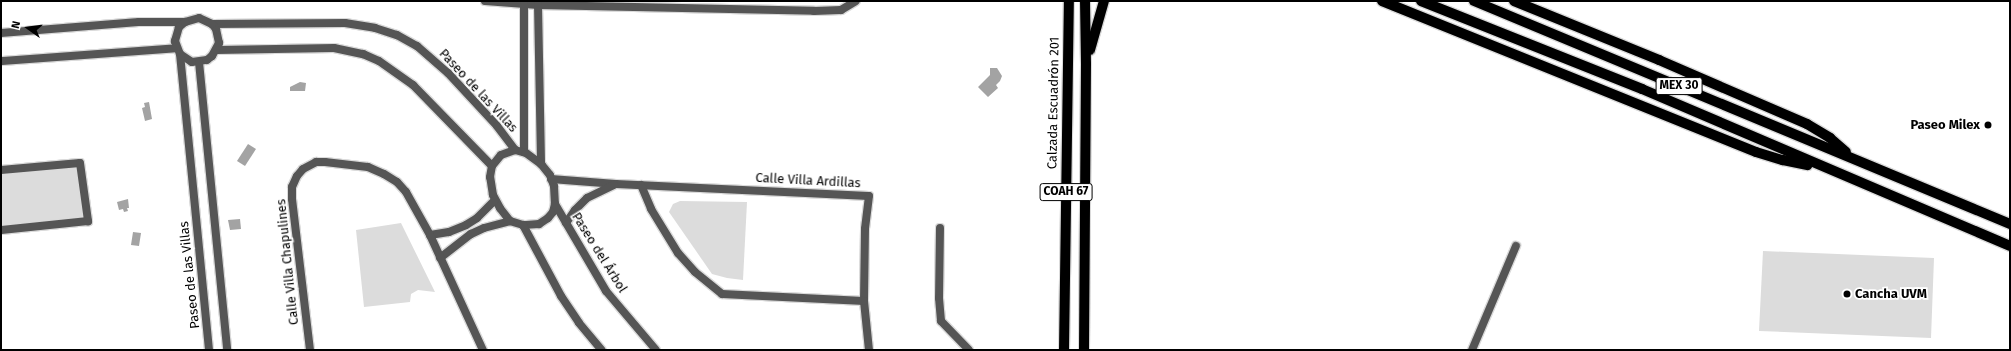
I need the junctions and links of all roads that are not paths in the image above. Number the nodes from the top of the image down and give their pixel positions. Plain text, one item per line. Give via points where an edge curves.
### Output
1 (485, 1) edge
2 (856, 1) edge
3 (1085, 1) edge
4 (1104, 1) edge
5 (1382, 1) edge
6 (1421, 1) edge
7 (1474, 1) edge
8 (1514, 1) edge
9 (1069, 2) edge
10 (649, 4) edge
11 (524, 5) junction
12 (538, 6) junction
13 (185, 22) junction
14 (212, 24) junction
15 (1, 33) edge
16 (217, 50) junction
17 (178, 51) junction
18 (1, 61) edge
19 (200, 62) junction
20 (1086, 64) junction
21 (524, 65) junction
22 (538, 65) junction
23 (515, 150) junction
24 (524, 152) junction
25 (1852, 158) junction
26 (541, 164) junction
27 (492, 166) junction
28 (1825, 168) junction
29 (1, 170) edge
30 (551, 179) junction
31 (616, 184) junction
32 (641, 185) junction
33 (495, 200) junction
34 (555, 204) junction
35 (510, 220) junction
36 (566, 223) junction
37 (466, 224) junction
38 (2010, 224) edge
39 (523, 225) junction
40 (940, 228) dead end
41 (1, 230) edge
42 (471, 234) junction
43 (430, 235) junction
44 (1516, 246) dead end
45 (2010, 246) edge
46 (440, 258) junction
47 (864, 301) junction
48 (209, 350) edge
49 (227, 350) edge
50 (310, 350) edge
51 (483, 350) edge
52 (602, 350) edge
53 (656, 350) edge
54 (869, 350) edge
55 (969, 350) edge
56 (1064, 350) edge
57 (1084, 350) edge
58 (1472, 350) edge

1 - 11 street
2 - 10 street via 848,7 833,11
3 - 20 main road, COAH 67
4 - 20 main road
5 - 28 main road via 1756,152
6 - 28 main road, MEX 30 via 1642,89
7 - 25 main road, MEX 30
8 - 25 main road via 1807,124 1830,138
9 - 56 main road, Calzada Escuadrón 201 / COAH 67
10 - 12 street
11 - 12 street
11 - 21 street
12 - 22 street
13 - 14 street via 199,18
13 - 15 street via 139,22
13 - 17 street via 176,33
14 - 16 street via 219,36
14 - 23 street, Paseo de las Villas via 345,22 397,35 417,46 448,73 497,126
16 - 19 street
16 - 27 street via 334,48 363,54 379,61 413,85
17 - 18 street
17 - 19 street via 192,62
17 - 48 street, Paseo de las Villas
19 - 49 street
20 - 57 main road, COAH 67
21 - 22 street
21 - 24 street
22 - 26 street
23 - 24 street
23 - 27 street via 501,155
24 - 26 street
25 - 38 main road, MEX 30
26 - 30 street
27 - 33 street via 491,182
28 - 45 main road, MEX 30
29 - 41 street via 80,163 88,221
30 - 31 street, Calle Villa Ardillas
30 - 34 street
31 - 32 street, Calle Villa Ardillas
31 - 36 street, Calle Villa Ardillas via 587,198
32 - 47 street via 654,215 678,253 695,272 722,294
32 - 47 street, Calle Villa Ardillas via 869,196 865,229
33 - 35 street
33 - 37 street
34 - 36 street, Paseo del Árbol
34 - 39 street via 553,212 539,224
35 - 39 street
35 - 42 street
36 - 53 street, Paseo del Árbol via 606,291
37 - 42 street
37 - 43 street via 449,232
39 - 52 street via 561,296
40 - 55 street via 941,321
42 - 46 street
43 - 46 street, Calle Villa Chapulines
43 - 50 street, Calle Villa Chapulines via 406,192 397,182 384,174 368,167 325,162 316,162 303,169 292,187 292,199
44 - 58 street
46 - 51 street, Calle Villa Chapulines
47 - 54 street, Calle Villa Ardillas

